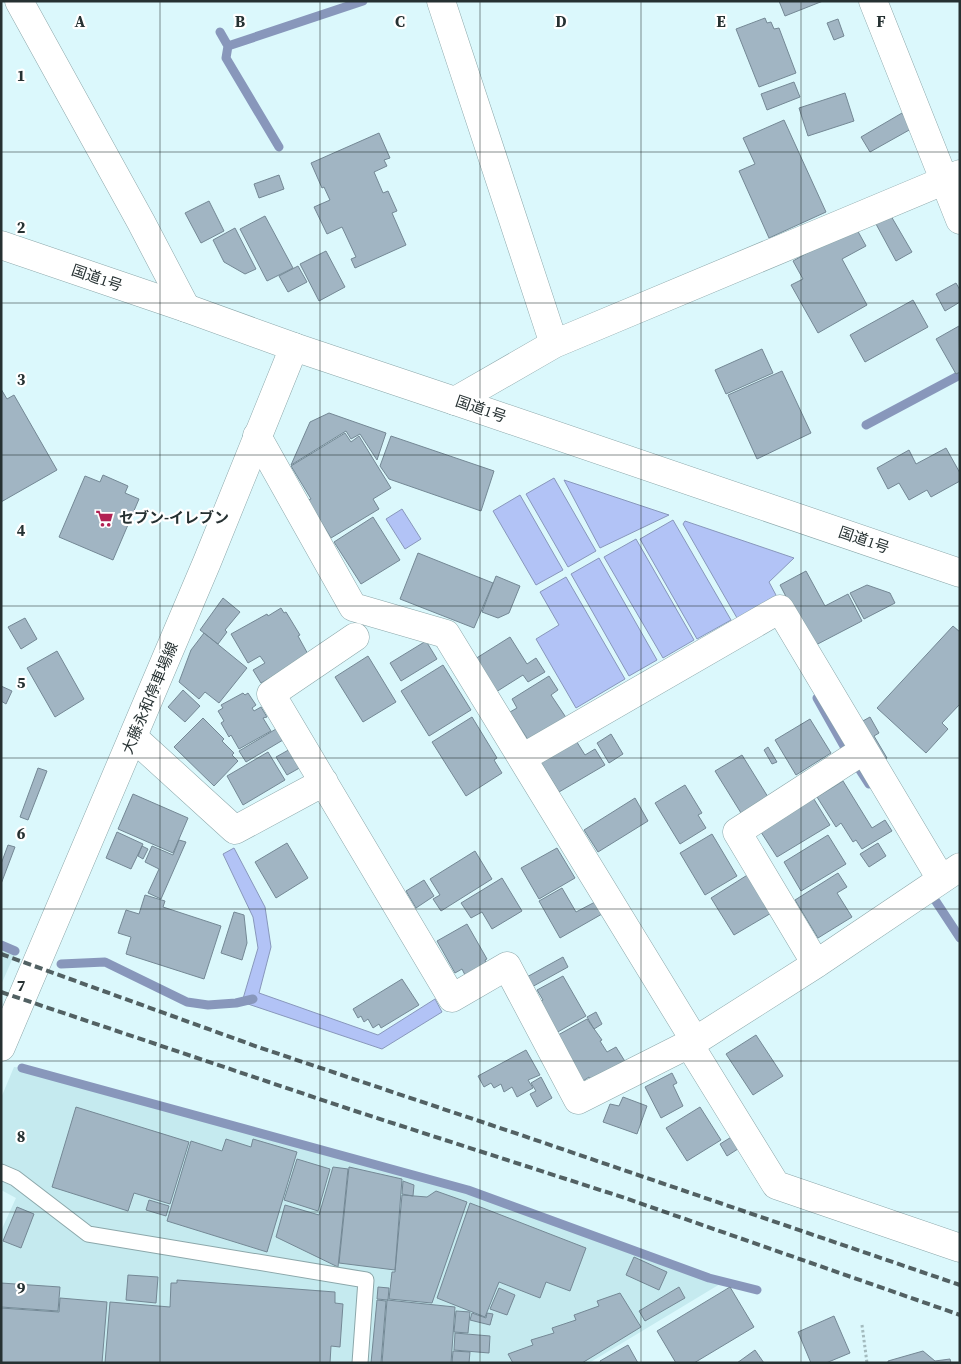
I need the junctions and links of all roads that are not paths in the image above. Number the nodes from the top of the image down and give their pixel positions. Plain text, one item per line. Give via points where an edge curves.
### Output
1 (18, 1) edge
2 (441, 1) edge
3 (873, 1) edge
4 (952, 177) edge
5 (960, 220) edge
6 (1, 245) edge
7 (186, 308) junction
8 (554, 344) junction
9 (294, 347) junction
10 (455, 400) junction
11 (257, 436) junction
12 (960, 573) edge
13 (355, 637) dead end
14 (133, 737) junction
15 (864, 750) junction
16 (522, 758) junction
17 (324, 782) junction
18 (951, 873) edge
19 (816, 964) junction
20 (692, 1042) junction
21 (1, 1048) edge
22 (1, 1172) edge
23 (960, 1248) edge
24 (360, 1363) edge

1 - 7 main road
2 - 8 main road
3 - 4 main road
4 - 5 main road
4 - 8 main road
6 - 7 main road, 国道1号
7 - 9 main road, 国道1号
8 - 10 main road
9 - 10 main road, 国道1号
9 - 11 main road, 大藤永和停車場線
10 - 12 main road, 国道1号
11 - 14 main road, 大藤永和停車場線
11 - 16 main road via 353,607 446,634
13 - 17 main road via 271,694
14 - 17 main road via 235,830
14 - 21 main road, 大藤永和停車場線
15 - 16 main road via 780,609
15 - 18 main road
15 - 19 main road via 737,832
16 - 20 main road
17 - 20 main road via 452,998 507,966 578,1100
18 - 19 main road
19 - 20 main road
20 - 23 main road via 776,1186
22 - 24 lane via 15,1178 88,1234 366,1280

